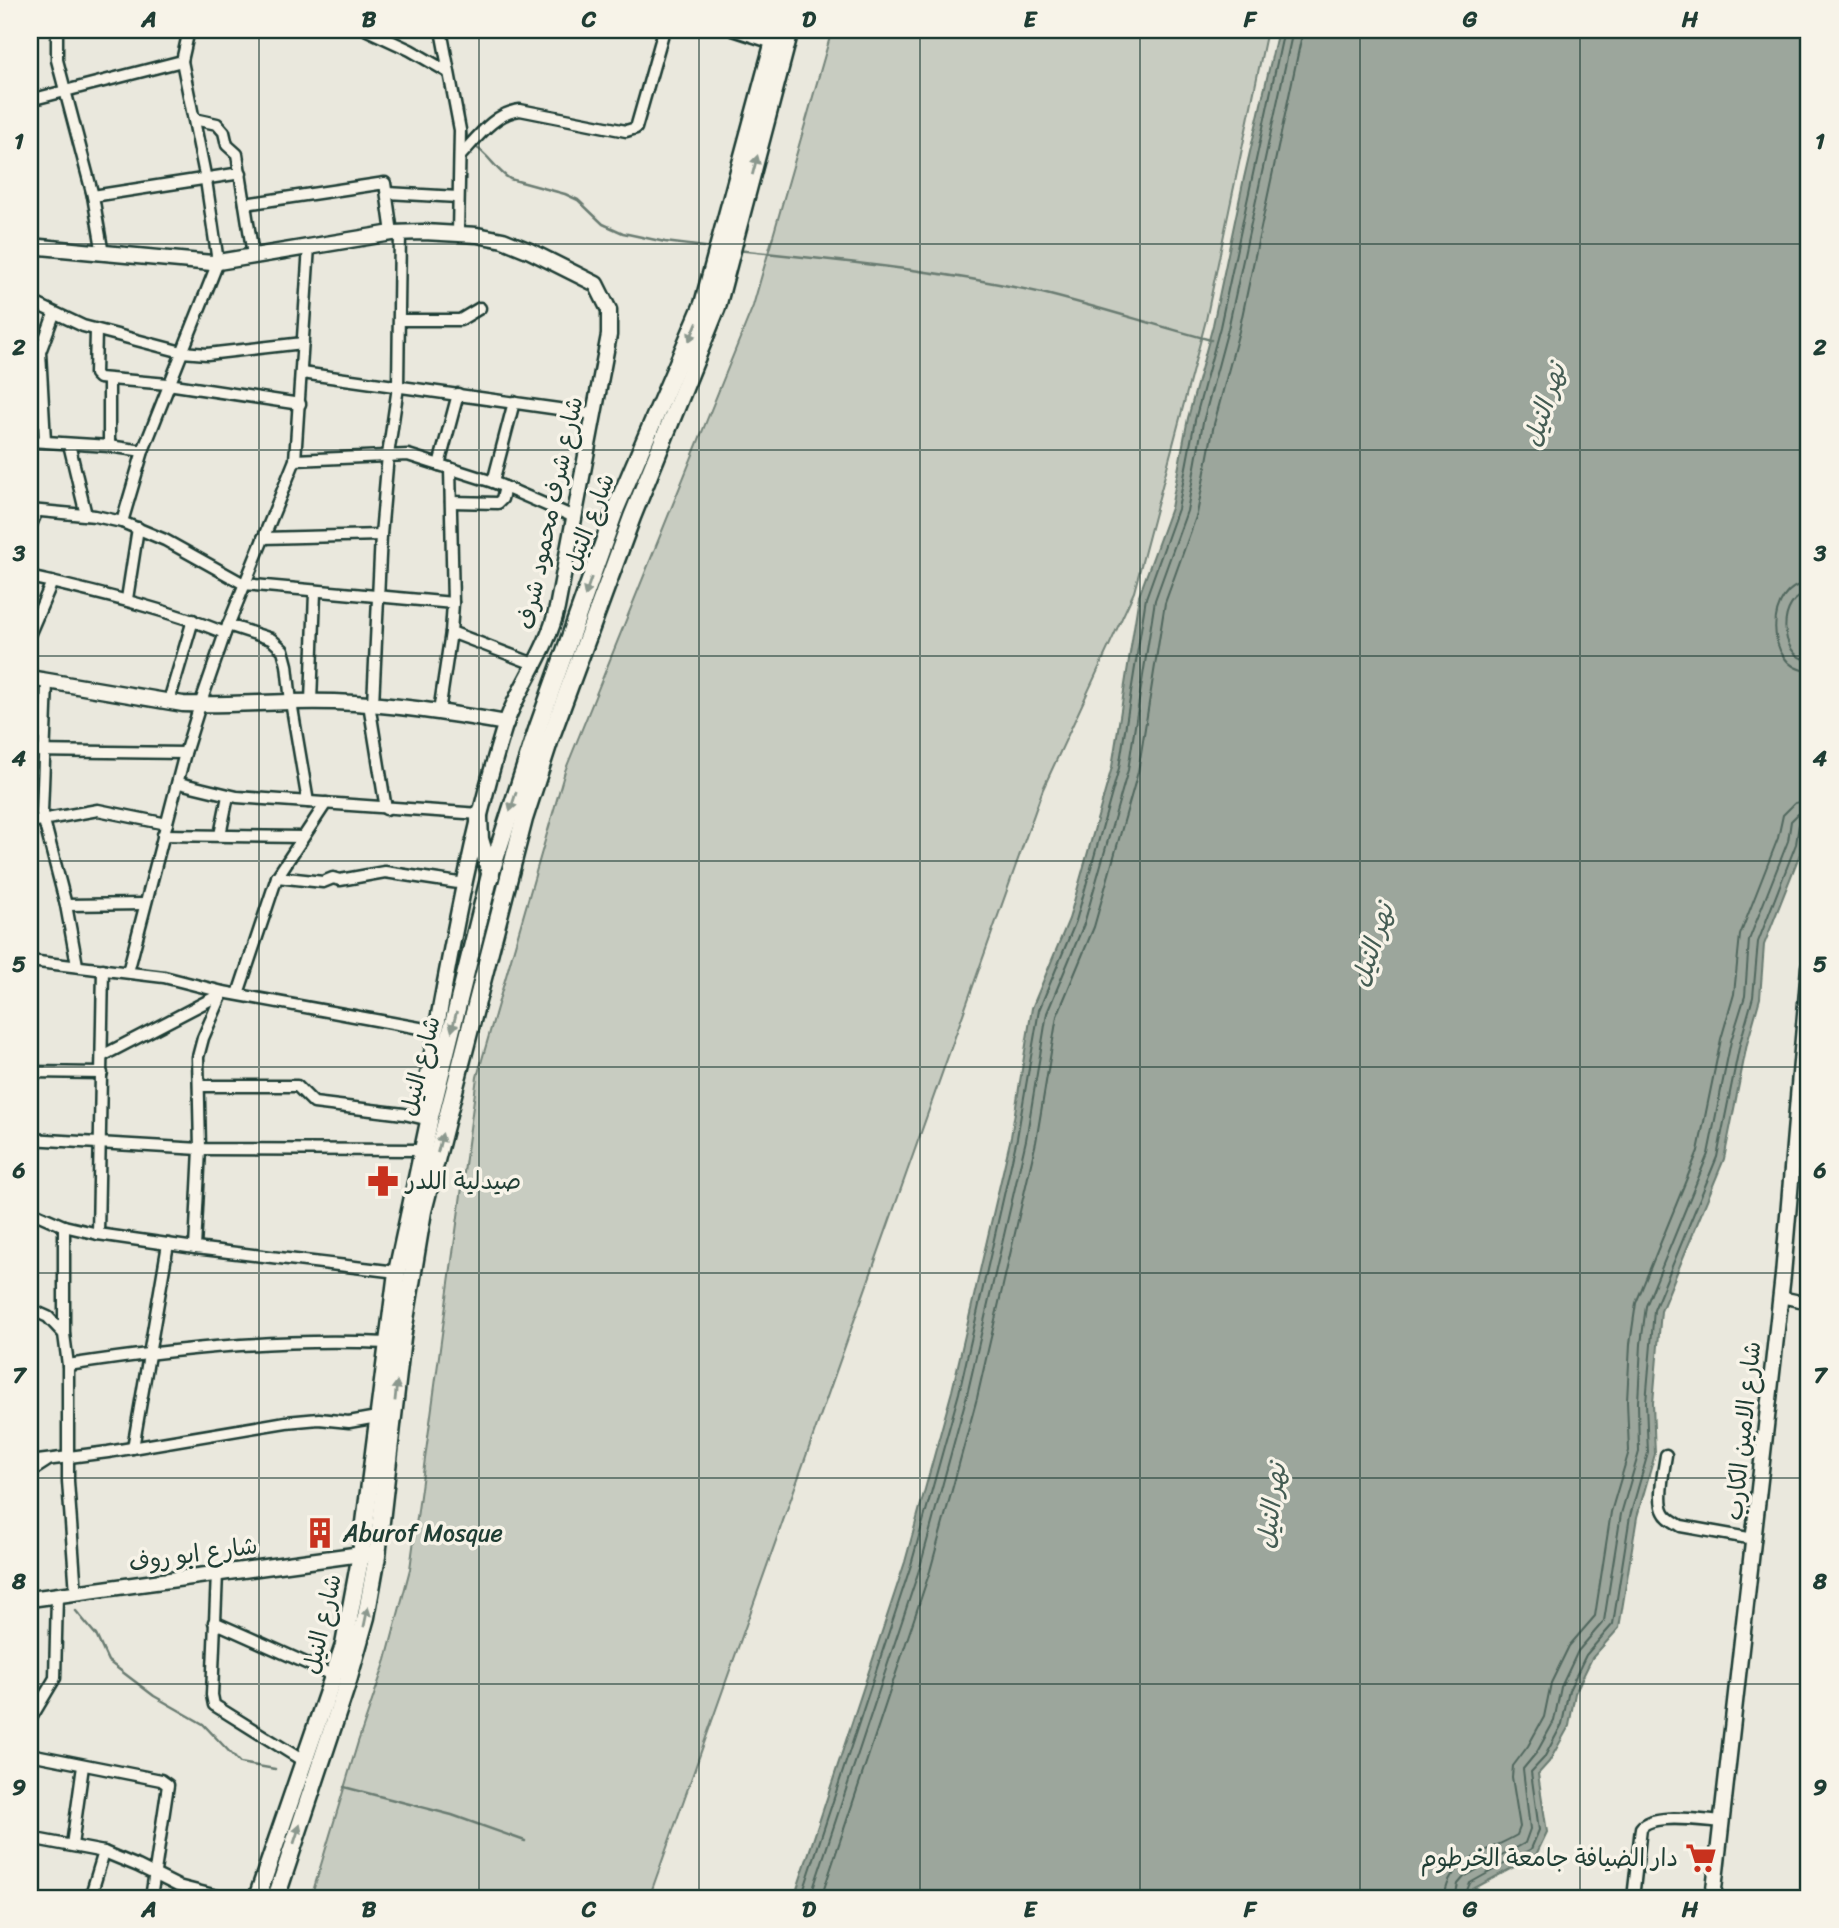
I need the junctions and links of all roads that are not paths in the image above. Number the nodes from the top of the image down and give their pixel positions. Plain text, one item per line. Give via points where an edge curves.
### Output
1 (57, 30) edge
2 (190, 30) edge
3 (367, 30) edge
4 (441, 30) edge
5 (664, 30) edge
6 (734, 30) edge
7 (790, 30) edge
8 (775, 37) edge
9 (182, 61) junction
10 (448, 72) junction
11 (66, 91) junction
12 (30, 100) edge
13 (194, 119) junction
14 (460, 156) junction
15 (241, 173) junction
16 (206, 180) junction
17 (387, 193) junction
18 (93, 196) junction
19 (458, 197) junction
20 (245, 204) junction
21 (731, 230) junction
22 (396, 233) junction
23 (458, 233) junction
24 (30, 246) edge
25 (309, 246) junction
26 (103, 254) junction
27 (253, 255) junction
28 (218, 262) junction
29 (721, 268) junction
30 (30, 301) edge
31 (480, 308) dead end
32 (54, 314) junction
33 (400, 320) junction
34 (96, 330) junction
35 (303, 344) junction
36 (182, 352) junction
37 (302, 373) junction
38 (109, 380) junction
39 (168, 384) junction
40 (398, 387) junction
41 (458, 394) junction
42 (514, 402) junction
43 (300, 404) junction
44 (594, 414) junction
45 (30, 441) edge
46 (45, 442) junction
47 (69, 444) junction
48 (109, 446) junction
49 (143, 452) junction
50 (388, 455) junction
51 (295, 460) junction
52 (445, 467) junction
53 (494, 482) junction
54 (505, 487) junction
55 (451, 502) junction
56 (33, 511) edge
57 (86, 515) junction
58 (574, 517) junction
59 (122, 522) junction
60 (30, 527) edge
61 (138, 528) junction
62 (381, 535) junction
63 (263, 538) junction
64 (30, 577) edge
65 (52, 582) junction
66 (244, 584) junction
67 (315, 592) junction
68 (377, 596) junction
69 (127, 599) junction
70 (453, 603) junction
71 (193, 620) junction
72 (227, 629) junction
73 (451, 632) junction
74 (30, 634) edge
75 (534, 664) junction
76 (30, 678) edge
77 (47, 682) junction
78 (169, 701) junction
79 (291, 702) junction
80 (311, 702) junction
81 (371, 704) junction
82 (200, 705) junction
83 (439, 712) junction
84 (506, 723) junction
85 (30, 751) edge
86 (44, 751) junction
87 (185, 753) junction
88 (178, 783) junction
89 (228, 796) junction
90 (308, 802) junction
91 (326, 803) junction
92 (386, 809) junction
93 (480, 816) junction
94 (43, 819) junction
95 (30, 822) edge
96 (167, 824) junction
97 (163, 835) junction
98 (220, 835) junction
99 (303, 837) junction
100 (490, 876) junction
101 (277, 877) junction
102 (465, 884) junction
103 (145, 904) junction
104 (66, 905) junction
105 (500, 905) junction
106 (30, 961) edge
107 (77, 965) junction
108 (1809, 967) edge
109 (103, 969) junction
110 (128, 972) junction
111 (1808, 988) edge
112 (223, 992) junction
113 (238, 994) junction
114 (436, 1031) junction
115 (102, 1056) junction
116 (30, 1072) edge
117 (102, 1073) junction
118 (199, 1086) junction
119 (430, 1119) junction
120 (30, 1139) edge
121 (100, 1143) junction
122 (200, 1149) junction
123 (424, 1150) junction
124 (30, 1210) edge
125 (64, 1226) junction
126 (98, 1234) junction
127 (168, 1244) junction
128 (195, 1248) junction
129 (397, 1272) junction
130 (1780, 1297) junction
131 (1809, 1303) edge
132 (32, 1314) edge
133 (64, 1334) junction
134 (387, 1343) junction
135 (151, 1352) junction
136 (68, 1365) junction
137 (377, 1417) junction
138 (132, 1448) junction
139 (1666, 1455) dead end
140 (68, 1458) junction
141 (49, 1460) junction
142 (30, 1462) edge
143 (30, 1472) edge
144 (1754, 1539) junction
145 (370, 1555) junction
146 (217, 1573) junction
147 (76, 1593) junction
148 (57, 1595) junction
149 (30, 1599) edge
150 (214, 1622) junction
151 (335, 1676) junction
152 (30, 1720) edge
153 (30, 1754) edge
154 (305, 1762) junction
155 (83, 1766) junction
156 (1723, 1822) junction
157 (30, 1838) edge
158 (72, 1845) junction
159 (104, 1852) junction
160 (155, 1874) junction
161 (90, 1898) edge
162 (151, 1898) edge
163 (225, 1898) edge
164 (257, 1898) edge
165 (276, 1898) edge
166 (1633, 1898) edge
167 (1713, 1898) edge

1 - 11 street via 57,60
2 - 9 street
3 - 10 street
4 - 10 street
5 - 14 street via 636,128 626,131 509,111
6 - 8 street
21 -> 7 main road
8 - 21 main road
9 - 11 street
9 - 13 street
10 - 14 street via 459,120
11 - 12 street
11 - 18 street
13 - 15 street via 218,124 227,145 237,154
13 - 16 street
14 - 19 street
15 - 16 street
15 - 20 street
16 - 18 street
16 - 28 street
17 - 19 street
17 - 20 street via 384,183
17 - 22 street
18 - 26 street
19 - 23 street
20 - 27 street
21 - 29 main road
22 - 23 street, شارع شرف محمود شرف
22 - 25 street, شارع شرف محمود شرف
22 - 33 street
23 - 44 street, شارع شرف محمود شرف via 514,244 600,287 611,320
24 - 26 street, شارع شرف محمود شرف
25 - 27 street, شارع شرف محمود شرف
25 - 35 street
26 - 28 street, شارع شرف محمود شرف
27 - 28 street, شارع شرف محمود شرف
28 - 36 street
29 -> 100 main road, شارع النيل via 617,508
29 - 105 main road, شارع النيل via 709,331 632,517 550,739
30 - 32 street
31 - 33 street via 458,320
32 - 34 street
32 - 46 street via 40,352
33 - 40 street
34 - 36 street
34 - 38 street via 96,375
35 - 36 street via 207,354
35 - 37 street
36 - 39 street
37 - 40 street
37 - 43 street
38 - 39 street
38 - 48 street
39 - 43 street
39 - 49 street
40 - 41 street
40 - 50 street
41 - 42 street
41 - 52 street
42 - 44 street
42 - 53 street
43 - 51 street
44 - 58 street, شارع شرف محمود شرف
45 - 46 street
46 - 47 street
47 - 48 street
47 - 57 street
48 - 49 street
49 - 59 street
50 - 51 street
50 - 52 street via 408,455
50 - 62 street
51 - 63 street
52 - 53 street
52 - 55 street
53 - 54 street
54 - 55 street via 498,503
54 - 58 street
55 - 70 street
56 - 57 street
56 - 60 street
57 - 59 street
58 - 75 street, شارع شرف محمود شرف via 553,627
59 - 61 street
61 - 66 street
61 - 69 street
62 - 63 street
62 - 68 street
63 - 66 street
64 - 65 street
65 - 69 street
65 - 74 street
66 - 67 street
66 - 72 street
67 - 68 street
67 - 80 street
68 - 70 street
68 - 81 street
69 - 71 street
70 - 73 street
71 - 72 street
71 - 78 street
72 - 79 street via 260,634 278,644 287,665
72 - 82 street
73 - 75 street
73 - 83 street
75 - 84 street, شارع شرف محمود شرف
76 - 77 street
77 - 78 street
77 - 86 street
78 - 82 street
79 - 80 street
79 - 82 street
79 - 90 street
80 - 81 street
81 - 83 street
81 - 92 street
82 - 87 street
83 - 84 street
84 - 93 street, شارع شرف محمود شرف
85 - 86 street
86 - 87 street
86 - 94 street
87 - 88 street
88 - 89 street
88 - 96 street
89 - 90 street
89 - 98 street
90 - 91 street
91 - 92 street
91 - 99 street
92 - 93 street
93 - 100 main road via 480,839
93 - 102 street, شارع شرف محمود شرف
94 - 95 street
94 - 96 street via 104,810
94 - 104 street
96 - 97 street
97 - 98 street
97 - 103 street
98 - 99 street
99 - 101 street
100 - 105 main road
100 -> 119 main road, شارع النيل
101 - 102 street via 323,882 385,872
101 - 113 street
102 - 114 street, شارع شرف محمود شرف
103 - 104 street
103 - 110 street
104 - 107 street
145 -> 105 main road, شارع النيل via 421,1223
106 - 107 street
107 - 109 street
108 - 111 street, شارع الامين الكارب
109 - 110 street
109 - 115 street
110 - 112 street
111 - 130 street, شارع الامين الكارب
112 - 113 street
112 - 115 street
112 - 118 street via 200,1049
113 - 114 street
114 - 119 street, شارع شرف محمود شرف via 425,1095
115 - 117 street
116 - 117 street
117 - 121 street
118 - 119 street via 297,1086 313,1103
118 - 122 street
119 - 123 main road, شارع النيل
120 - 121 street
121 - 122 street
121 - 126 street
122 - 123 street
122 - 128 street
123 - 129 main road, شارع النيل
124 - 125 street
125 - 126 street
125 - 133 street
126 - 127 street
127 - 128 street
127 - 135 street
128 - 129 street
129 - 134 main road, شارع النيل
130 - 131 street
130 - 144 street, شارع الامين الكارب
132 - 133 street via 48,1317
133 - 136 street
134 - 135 street via 243,1344
134 - 137 main road, شارع النيل
135 - 136 street
135 - 138 street
136 - 140 street
137 - 138 street via 286,1422
137 - 145 main road, شارع النيل
138 - 140 street
139 - 144 street via 1661,1502 1672,1521
140 - 141 street
140 - 147 street
141 - 142 street
141 - 143 street
144 - 156 street, شارع الامين الكارب
145 - 146 street, شارع ابو روف
145 - 151 main road, شارع النيل
165 -> 145 main road, شارع النيل via 366,1617
146 - 147 street, شارع ابو روف
146 - 150 street
147 - 148 street, شارع ابو روف
148 - 149 street, شارع ابو روف
148 - 152 street via 55,1678
150 - 151 street
150 - 154 street via 214,1705
151 - 154 main road, شارع النيل
153 - 155 street
154 - 164 main road, شارع النيل
155 - 158 street
155 - 160 street via 168,1784
156 - 166 street via 1656,1818 1644,1824
156 - 167 street, شارع الامين الكارب
157 - 158 street
158 - 159 street
159 - 160 street
159 - 161 street
160 - 162 street
160 - 163 street via 178,1886

